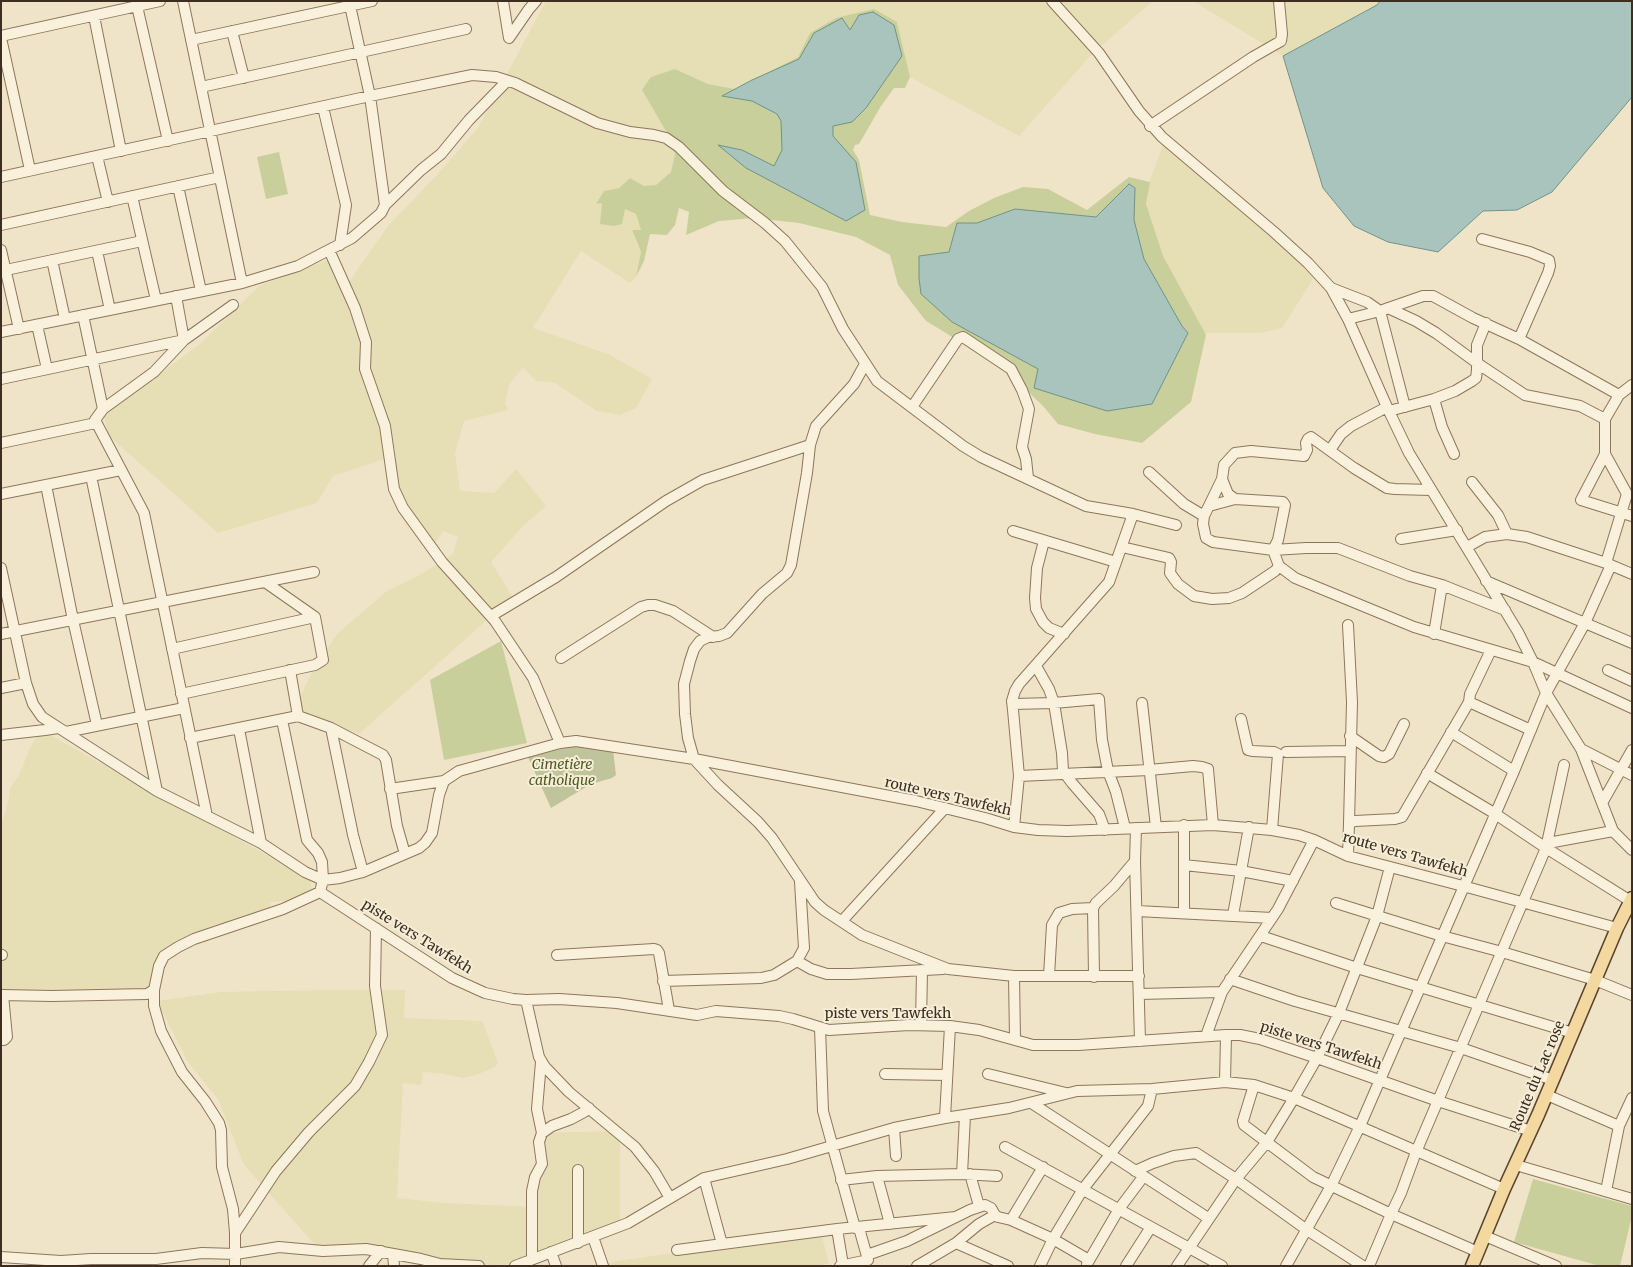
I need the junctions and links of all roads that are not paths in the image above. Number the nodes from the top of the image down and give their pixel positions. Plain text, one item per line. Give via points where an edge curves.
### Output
1 (160, 1) edge
2 (183, 1) edge
3 (372, 1) edge
4 (503, 1) edge
5 (536, 1) edge
6 (1052, 1) edge
7 (1278, 1) edge
8 (349, 4) edge
9 (138, 6) junction
10 (94, 16) junction
11 (466, 30) dead end
12 (232, 31) junction
13 (1, 37) edge
14 (191, 40) junction
15 (360, 52) junction
16 (5, 69) edge
17 (244, 78) junction
18 (507, 81) junction
19 (201, 87) junction
20 (370, 96) junction
21 (323, 107) junction
22 (1150, 126) junction
23 (210, 132) junction
24 (168, 141) junction
25 (121, 151) junction
26 (97, 156) junction
27 (30, 170) junction
28 (1, 177) edge
29 (220, 178) junction
30 (178, 186) junction
31 (132, 196) junction
32 (108, 202) junction
33 (385, 205) junction
34 (1, 225) edge
35 (1482, 239) dead end
36 (142, 241) junction
37 (340, 244) junction
38 (1, 250) edge
39 (329, 250) junction
40 (97, 251) junction
41 (52, 260) junction
42 (6, 270) junction
43 (242, 282) junction
44 (1331, 288) junction
45 (201, 291) junction
46 (176, 296) junction
47 (156, 300) junction
48 (233, 305) dead end
49 (1384, 309) junction
50 (110, 310) junction
51 (83, 315) junction
52 (65, 319) junction
53 (1348, 319) junction
54 (1486, 323) junction
55 (37, 325) junction
56 (19, 329) junction
57 (1, 332) edge
58 (1519, 339) junction
59 (184, 340) junction
60 (93, 360) junction
61 (1477, 363) junction
62 (865, 364) junction
63 (47, 369) junction
64 (1, 379) edge
65 (1632, 385) edge
66 (1619, 395) junction
67 (1434, 399) junction
68 (912, 407) junction
69 (1405, 407) junction
70 (103, 409) junction
71 (1388, 409) junction
72 (1605, 419) junction
73 (96, 423) junction
74 (1, 443) edge
75 (810, 445) junction
76 (1330, 450) junction
77 (1454, 454) dead end
78 (1605, 454) junction
79 (121, 470) junction
80 (1148, 472) dead end
81 (91, 476) junction
82 (1028, 478) junction
83 (1222, 479) junction
84 (1472, 482) dead end
85 (46, 485) junction
86 (1431, 490) junction
87 (1, 494) edge
88 (1235, 499) junction
89 (1207, 511) junction
90 (1133, 514) junction
91 (1627, 514) edge
92 (1176, 526) dead end
93 (1457, 530) junction
94 (1013, 531) dead end
95 (1506, 534) junction
96 (1402, 539) dead end
97 (1044, 541) junction
98 (1467, 546) junction
99 (1122, 547) junction
100 (1273, 550) junction
101 (1116, 562) junction
102 (1609, 564) junction
103 (1279, 566) junction
104 (1, 568) edge
105 (314, 572) dead end
106 (1632, 574) edge
107 (1486, 581) junction
108 (265, 582) junction
109 (1442, 585) junction
110 (162, 602) junction
111 (1505, 610) junction
112 (119, 611) junction
113 (491, 616) junction
114 (315, 617) junction
115 (73, 620) junction
116 (1585, 623) junction
117 (1348, 625) dead end
118 (14, 632) junction
119 (1, 634) edge
120 (1064, 634) junction
121 (1434, 634) junction
122 (713, 637) junction
123 (1632, 644) edge
124 (172, 648) junction
125 (1491, 650) junction
126 (562, 658) dead end
127 (1533, 662) junction
128 (1036, 666) junction
129 (290, 670) junction
130 (1608, 670) dead end
131 (1558, 672) junction
132 (1632, 681) edge
133 (26, 683) junction
134 (1, 688) edge
135 (1546, 693) junction
136 (181, 694) junction
137 (1469, 702) junction
138 (1054, 703) junction
139 (1142, 703) dead end
140 (1012, 704) junction
141 (184, 708) junction
142 (1632, 708) edge
143 (141, 716) junction
144 (298, 716) junction
145 (282, 720) junction
146 (1241, 720) dead end
147 (1404, 724) dead end
148 (97, 726) junction
149 (331, 728) junction
150 (239, 729) junction
151 (62, 730) junction
152 (1531, 730) junction
153 (1451, 732) junction
154 (1, 735) edge
155 (1350, 736) junction
156 (190, 738) junction
157 (560, 743) junction
158 (1581, 749) junction
159 (1632, 750) edge
160 (1286, 752) dead end
161 (1350, 752) junction
162 (694, 758) junction
163 (1564, 765) dead end
164 (1149, 770) junction
165 (1621, 770) junction
166 (1108, 771) junction
167 (1514, 771) junction
168 (1427, 773) junction
169 (1065, 774) junction
170 (1632, 775) edge
171 (1019, 776) junction
172 (444, 781) junction
173 (390, 789) junction
174 (157, 791) junction
175 (1602, 804) junction
176 (945, 808) junction
177 (1494, 813) junction
178 (207, 816) junction
179 (1349, 822) junction
180 (1184, 825) junction
181 (1213, 825) junction
182 (1156, 826) junction
183 (1014, 827) junction
184 (1249, 827) junction
185 (1131, 828) junction
186 (1106, 830) junction
187 (1272, 830) junction
188 (1614, 831) junction
189 (1314, 840) junction
190 (261, 843) junction
191 (1547, 846) junction
192 (1632, 850) edge
193 (405, 854) junction
194 (1348, 856) junction
195 (1135, 861) junction
196 (1184, 866) junction
197 (1390, 867) junction
198 (1241, 871) junction
199 (363, 872) junction
200 (323, 880) junction
201 (800, 881) junction
202 (1293, 881) junction
203 (1463, 886) junction
204 (320, 892) junction
205 (1631, 900) edge
206 (1523, 902) junction
207 (1336, 903) dead end
208 (1093, 908) junction
209 (1137, 911) junction
210 (1184, 913) junction
211 (1233, 915) junction
212 (1378, 916) junction
213 (1272, 918) junction
214 (842, 921) junction
215 (376, 928) junction
216 (1617, 928) junction
217 (1261, 936) junction
218 (1442, 936) junction
219 (1502, 952) junction
220 (557, 954) dead end
221 (797, 961) junction
222 (1357, 968) junction
223 (948, 969) junction
224 (922, 970) junction
225 (1014, 976) junction
226 (1048, 976) junction
227 (1094, 976) junction
228 (1139, 976) junction
229 (1230, 980) junction
230 (1595, 980) junction
231 (663, 981) junction
232 (1420, 987) junction
233 (154, 990) junction
234 (1222, 992) junction
235 (1139, 994) junction
236 (2, 995) edge
237 (1632, 995) edge
238 (526, 1000) junction
239 (1480, 1004) junction
240 (669, 1010) junction
241 (1339, 1012) junction
242 (921, 1025) junction
243 (950, 1026) junction
244 (820, 1028) junction
245 (1401, 1030) junction
246 (1572, 1033) junction
247 (1226, 1035) junction
248 (1206, 1036) junction
249 (1015, 1039) junction
250 (1, 1040) edge
251 (1140, 1041) junction
252 (1461, 1048) junction
253 (1317, 1058) junction
254 (541, 1062) junction
255 (885, 1074) dead end
256 (988, 1074) dead end
257 (946, 1075) junction
258 (1380, 1080) junction
259 (1553, 1080) junction
260 (1225, 1082) junction
261 (1254, 1085) junction
262 (1152, 1089) junction
263 (1067, 1093) junction
264 (1547, 1095) junction
265 (1294, 1098) junction
266 (1632, 1098) edge
267 (1438, 1101) junction
268 (1033, 1104) junction
269 (589, 1108) junction
270 (965, 1116) junction
271 (945, 1118) junction
272 (1360, 1126) junction
273 (1619, 1126) junction
274 (894, 1128) junction
275 (1531, 1131) junction
276 (542, 1133) junction
277 (1267, 1142) junction
278 (832, 1146) junction
279 (1005, 1147) dead end
280 (1416, 1152) junction
281 (1110, 1155) junction
282 (896, 1156) dead end
283 (1516, 1165) junction
284 (1043, 1167) junction
285 (578, 1170) dead end
286 (966, 1174) junction
287 (1139, 1174) junction
288 (878, 1176) junction
289 (997, 1176) dead end
290 (704, 1178) junction
291 (1236, 1179) junction
292 (841, 1180) junction
293 (1331, 1186) junction
294 (1083, 1189) junction
295 (1504, 1189) junction
296 (1606, 1192) junction
297 (670, 1198) junction
298 (1632, 1199) edge
299 (979, 1206) junction
300 (1119, 1209) junction
301 (1391, 1214) junction
302 (995, 1215) junction
303 (956, 1216) junction
304 (1208, 1218) junction
305 (1011, 1220) junction
306 (890, 1224) junction
307 (1151, 1227) junction
308 (857, 1228) junction
309 (837, 1229) junction
310 (1307, 1230) junction
311 (235, 1233) junction
312 (1485, 1236) junction
313 (593, 1238) junction
314 (1053, 1238) junction
315 (578, 1242) junction
316 (956, 1243) junction
317 (722, 1244) junction
318 (1190, 1248) junction
319 (677, 1250) dead end
320 (380, 1251) junction
321 (551, 1252) junction
322 (1478, 1252) junction
323 (236, 1254) junction
324 (393, 1254) junction
325 (867, 1255) junction
326 (1, 1257) edge
327 (532, 1259) junction
328 (415, 1261) edge
329 (1088, 1263) edge
330 (437, 1265) edge
331 (465, 1265) edge
332 (235, 1266) edge
333 (369, 1266) edge
334 (394, 1266) edge
335 (479, 1266) edge
336 (514, 1266) edge
337 (556, 1266) edge
338 (603, 1266) edge
339 (841, 1266) edge
340 (917, 1266) edge
341 (1008, 1266) edge
342 (1040, 1266) edge
343 (1126, 1266) edge
344 (1177, 1266) edge
345 (1222, 1266) edge
346 (1286, 1266) edge
347 (1363, 1266) edge
348 (1369, 1266) edge
349 (1472, 1266) edge
350 (1556, 1266) edge

1 - 9 street
2 - 14 street
3 - 8 street
4 - 5 street via 509,38
6 - 22 street via 1099,53
7 - 22 street via 1281,41
8 - 12 street
8 - 15 street
9 - 10 street
9 - 24 street
10 - 13 street
10 - 25 street
11 - 15 street
12 - 14 street
12 - 17 street
13 - 16 street
14 - 19 street
15 - 17 street
15 - 20 street
16 - 27 street
17 - 19 street
18 - 20 street via 472,75
18 - 33 street via 441,154
18 - 62 street via 597,123 666,138 679,148 723,191 785,241 822,287
19 - 23 street
20 - 21 street
20 - 33 street
21 - 23 street
21 - 37 street via 346,205
22 - 44 street via 1298,253
23 - 24 street
23 - 29 street
24 - 25 street
25 - 26 street
26 - 27 street
26 - 32 street
27 - 28 street
29 - 30 street
29 - 43 street
30 - 31 street
30 - 45 street
31 - 32 street
31 - 36 street
32 - 34 street
33 - 37 street via 381,213
35 - 58 street via 1549,260 1548,273
36 - 40 street
36 - 47 street
37 - 39 street
38 - 42 street
39 - 43 street via 298,266
39 - 113 street via 366,342 365,370 385,426 394,489 403,508 442,562
40 - 41 street
40 - 50 street
41 - 42 street
41 - 52 street
42 - 56 street
43 - 45 street
44 - 49 street
44 - 53 street
45 - 46 street
46 - 47 street
46 - 59 street
47 - 50 street
48 - 59 street
49 - 53 street
49 - 54 street via 1428,295
49 - 61 street via 1416,321
49 - 69 street
50 - 51 street
51 - 52 street
51 - 60 street
52 - 55 street
53 - 71 street
54 - 58 street
54 - 61 street via 1477,345
55 - 56 street
55 - 63 street
56 - 57 street
58 - 66 street
59 - 60 street
59 - 70 street via 154,372
60 - 63 street
60 - 70 street
61 - 67 street via 1476,378
61 - 72 street via 1525,395 1580,406
62 - 68 street via 877,382
62 - 75 street via 854,384 816,426
63 - 64 street
65 - 66 street
66 - 72 street
67 - 69 street
67 - 77 street
68 - 82 street via 963,446
68 - 82 street via 958,339 963,337 1011,369 1022,390 1029,410 1022,447
69 - 71 street
70 - 73 street
71 - 76 street via 1350,426
71 - 86 street
72 - 78 street
73 - 74 street
73 - 79 street
75 - 113 street via 703,480
75 - 122 street via 791,565 727,633
76 - 83 street via 1311,437 1306,442 1304,456 1252,451 1235,453 1224,465
76 - 86 street via 1387,488
78 - 91 street via 1627,494
78 - 91 street via 1581,500
79 - 81 street
79 - 110 street via 144,514
80 - 89 street via 1184,504
81 - 85 street
81 - 112 street
82 - 90 street via 1086,506
83 - 88 street via 1228,494
83 - 89 street
84 - 95 street via 1498,515
85 - 87 street
85 - 115 street
86 - 93 street
88 - 89 street
88 - 100 street via 1283,502 1278,540
89 - 100 street via 1204,524 1206,538 1213,542
90 - 92 street
90 - 99 street
91 - 102 street
93 - 96 street
93 - 98 street
94 - 97 street
95 - 98 street via 1485,537
95 - 102 street via 1526,537
97 - 101 street
97 - 120 street via 1037,568 1036,609 1049,628
98 - 107 street
99 - 101 street
99 - 103 street via 1169,558 1170,573 1178,584 1194,596 1212,599 1242,593
100 - 103 street
100 - 109 street via 1338,548
101 - 120 street via 1109,582
102 - 106 street
102 - 116 street
103 - 121 street via 1295,578
104 - 118 street
105 - 108 street
107 - 111 street
107 - 116 street
108 - 110 street
108 - 114 street
109 - 111 street
109 - 121 street
110 - 112 street
110 - 124 street
111 - 127 street
112 - 115 street
112 - 143 street
113 - 157 street via 533,678
114 - 124 street
114 - 129 street via 323,660
115 - 118 street
115 - 148 street
116 - 123 street
116 - 131 street
117 - 155 street via 1352,702
118 - 119 street
118 - 133 street
120 - 128 street
121 - 125 street
122 - 126 street via 673,611 648,605
122 - 162 street via 700,641 694,649 684,684 688,738
124 - 136 street
125 - 127 street
125 - 137 street
127 - 131 street
127 - 135 street
128 - 138 street
128 - 140 street via 1015,690
129 - 136 street
129 - 144 street
130 - 132 street
131 - 135 street
131 - 142 street
133 - 134 street
133 - 151 street via 33,704 42,717
135 - 152 street
135 - 158 street
136 - 141 street
137 - 152 street
137 - 153 street
138 - 140 street
138 - 166 street via 1099,699
138 - 169 street
139 - 164 street
140 - 171 street
141 - 143 street
141 - 156 street
143 - 148 street
143 - 174 street
144 - 145 street
144 - 149 street
145 - 150 street
145 - 200 street via 307,840 320,857
146 - 187 street via 1248,750 1278,754
147 - 155 street via 1389,754 1384,757
148 - 151 street
149 - 173 street via 383,755
149 - 199 street
150 - 156 street
150 - 190 street
151 - 154 street
151 - 174 street
152 - 167 street
153 - 167 street
153 - 168 street
155 - 161 street
156 - 178 street
157 - 162 street, route vers Tawfekh via 592,742
157 - 172 street, route vers Tawfekh via 459,771
158 - 165 street
158 - 175 street
159 - 165 street
160 - 161 street
161 - 179 street
162 - 176 street, route vers Tawfekh
162 - 201 street via 772,838
163 - 191 street
164 - 166 street
164 - 181 street via 1193,766 1208,770
164 - 182 street
165 - 170 street
165 - 175 street
166 - 169 street
166 - 185 street
167 - 177 street
168 - 177 street
168 - 179 street via 1402,817
169 - 171 street
169 - 186 street via 1099,814
171 - 183 street
172 - 173 street
172 - 193 street via 432,833 425,843
173 - 193 street
174 - 178 street
175 - 188 street
176 - 183 street, route vers Tawfekh
176 - 214 street
177 - 191 street
177 - 203 street
178 - 190 street
179 - 194 street
180 - 181 street, route vers Tawfekh
180 - 182 street, route vers Tawfekh
180 - 196 street
181 - 184 street, route vers Tawfekh
182 - 185 street, route vers Tawfekh
183 - 186 street, route vers Tawfekh
184 - 187 street, route vers Tawfekh
184 - 198 street
185 - 186 street, route vers Tawfekh
185 - 195 street
187 - 189 street, route vers Tawfekh
188 - 191 street
188 - 192 street
189 - 194 street, route vers Tawfekh
189 - 202 street
190 - 200 street
191 - 205 street
191 - 206 street
193 - 199 street
194 - 197 street, route vers Tawfekh
195 - 208 street
195 - 209 street
196 - 198 street
196 - 210 street
197 - 203 street, route vers Tawfekh
197 - 212 street
198 - 202 street
198 - 211 street
199 - 200 street
200 - 204 street
201 - 214 street via 814,902
201 - 221 street via 804,948
202 - 213 street
203 - 206 street, route vers Tawfekh
203 - 218 street
204 - 215 street, piste vers Tawfekh
204 - 233 street via 178,947 162,961
205 - 216 main road, Route du Lac rose
206 - 216 street, route vers Tawfekh
206 - 219 street
207 - 212 street
208 - 226 street via 1059,913 1052,925
208 - 227 street
209 - 210 street
209 - 228 street
210 - 211 street
211 - 213 street
212 - 218 street
212 - 222 street
213 - 217 street
214 - 223 street via 862,935
215 - 238 street, piste vers Tawfekh via 452,978 485,993
215 - 311 street via 375,986 382,1035 355,1086 276,1171
216 - 230 main road, Route du Lac rose
217 - 222 street
217 - 229 street
218 - 219 street
218 - 232 street
219 - 230 street
219 - 239 street
220 - 231 street via 654,949 659,953
221 - 224 street via 826,974
221 - 231 street via 774,975 761,978
222 - 232 street
222 - 241 street
223 - 224 street
223 - 225 street
224 - 242 street
225 - 226 street
225 - 249 street
226 - 227 street
227 - 228 street
228 - 235 street
229 - 234 street
229 - 241 street
230 - 237 street
230 - 246 main road, Route du Lac rose
231 - 240 street
232 - 239 street
232 - 245 street
233 - 236 street via 143,996
233 - 311 street via 154,1006 162,1031 182,1072 205,1101 221,1130 222,1167 233,1209
234 - 235 street
234 - 248 street
235 - 251 street
236 - 250 street via 7,1037
238 - 240 street, piste vers Tawfekh via 617,1002
238 - 254 street
239 - 246 street
239 - 252 street
240 - 244 street, piste vers Tawfekh via 697,1015 716,1012 779,1016
241 - 245 street
241 - 253 street
242 - 243 street, piste vers Tawfekh
242 - 244 street, piste vers Tawfekh via 837,1030
243 - 249 street, piste vers Tawfekh
243 - 257 street
244 - 278 street via 821,1097
245 - 252 street
245 - 258 street
246 - 259 main road, Route du Lac rose
247 - 248 street, piste vers Tawfekh
247 - 253 street, piste vers Tawfekh via 1260,1039
247 - 260 street
248 - 251 street, piste vers Tawfekh
249 - 251 street, piste vers Tawfekh via 1033,1045
252 - 259 street
252 - 267 street
253 - 258 street, piste vers Tawfekh
253 - 265 street
254 - 269 street via 568,1092
254 - 276 street via 537,1109
255 - 257 street
256 - 263 street
257 - 271 street
258 - 267 street, piste vers Tawfekh
258 - 272 street
259 - 264 main road, Route du Lac rose
260 - 261 street
260 - 262 street
261 - 265 street
261 - 277 street via 1242,1122
262 - 263 street
262 - 281 street via 1148,1106
263 - 268 street
264 - 273 street
264 - 275 main road, Route du Lac rose
265 - 272 street
265 - 277 street
266 - 273 street
267 - 275 street, piste vers Tawfekh
267 - 280 street
268 - 270 street
268 - 281 street
269 - 276 street
269 - 297 street via 635,1147
270 - 271 street
270 - 286 street
271 - 274 street
272 - 280 street
272 - 293 street
273 - 296 street
274 - 278 street
274 - 282 street
275 - 283 main road, Route du Lac rose
276 - 327 street via 539,1142 542,1164 532,1191
277 - 291 street
277 - 293 street via 1313,1177
278 - 290 street
278 - 292 street
279 - 284 street
280 - 295 street
280 - 301 street
281 - 287 street
281 - 294 street
283 - 295 main road, Route du Lac rose
283 - 296 street
284 - 294 street
284 - 305 street
285 - 315 street
286 - 288 street
286 - 289 street
286 - 299 street
287 - 291 street via 1153,1163 1196,1153
287 - 300 street
287 - 304 street
288 - 292 street
288 - 306 street
290 - 297 street
290 - 317 street
291 - 304 street
291 - 310 street
292 - 308 street
293 - 301 street
293 - 310 street
294 - 300 street
294 - 314 street
295 - 312 main road, Route du Lac rose
296 - 298 street
297 - 313 street via 628,1223
299 - 302 street via 989,1207
299 - 303 street
300 - 307 street
300 - 329 street
301 - 322 street
301 - 348 street
302 - 305 street
302 - 316 street
303 - 306 street
303 - 325 street
304 - 318 street
305 - 314 street
306 - 308 street
307 - 318 street
307 - 343 street
308 - 309 street
308 - 325 street
309 - 317 street
309 - 339 street
310 - 346 street
310 - 347 street
311 - 323 street
312 - 322 main road, Route du Lac rose
312 - 350 street
313 - 315 street
313 - 338 street
314 - 329 street
314 - 342 street
315 - 321 street
316 - 340 street
316 - 341 street
317 - 319 street
318 - 344 street
318 - 345 street
320 - 323 street via 279,1247
320 - 324 street
320 - 333 street
321 - 327 street
321 - 337 street
322 - 349 main road, Route du Lac rose
323 - 326 street via 61,1261
323 - 332 street
324 - 328 street
324 - 334 street
325 - 339 street via 868,1260
327 - 336 street
328 - 330 street
330 - 331 street
331 - 335 street

